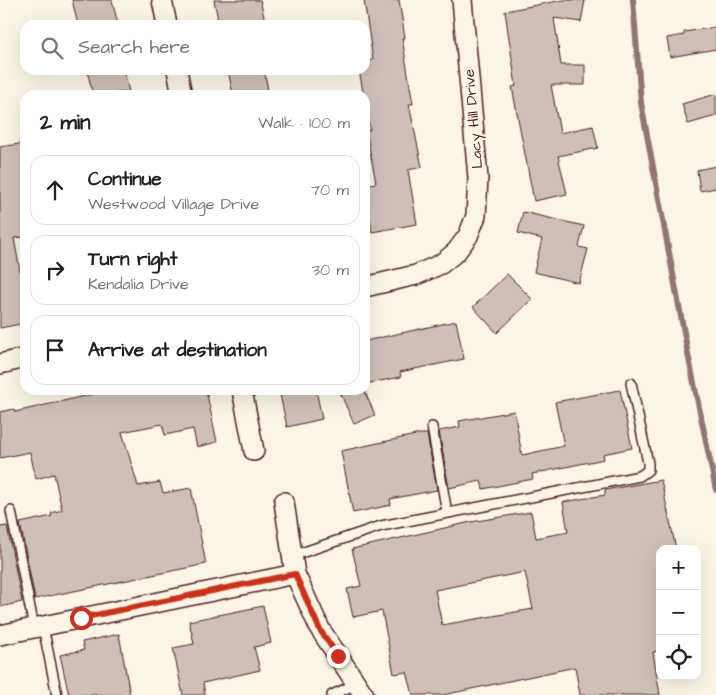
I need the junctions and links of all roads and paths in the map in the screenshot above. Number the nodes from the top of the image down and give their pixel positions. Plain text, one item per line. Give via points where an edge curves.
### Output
1 (162, 0) edge
2 (462, 0) edge
3 (166, 20) edge
4 (177, 75) edge
5 (181, 90) edge
6 (370, 286) edge
7 (20, 359) edge
8 (0, 364) edge
9 (631, 382) dead end
10 (243, 395) edge
11 (432, 428) dead end
12 (254, 451) dead end
13 (284, 502) dead end
14 (10, 511) dead end
15 (447, 513) junction
16 (293, 565) junction
17 (38, 628) junction
18 (0, 635) edge
19 (360, 689) edge
20 (57, 695) edge
21 (332, 695) edge

1 - 3 street
2 - 6 street, Lacy Hill Drive via 478,178 476,216 468,236 456,252 440,264 416,275
4 - 5 street
7 - 8 street
9 - 15 lane via 648,470 640,476
10 - 12 street
11 - 15 lane
13 - 16 street
14 - 17 lane
15 - 16 lane via 381,526
16 - 17 street
16 - 19 street via 320,630
17 - 18 street
17 - 20 lane
19 - 21 lane

